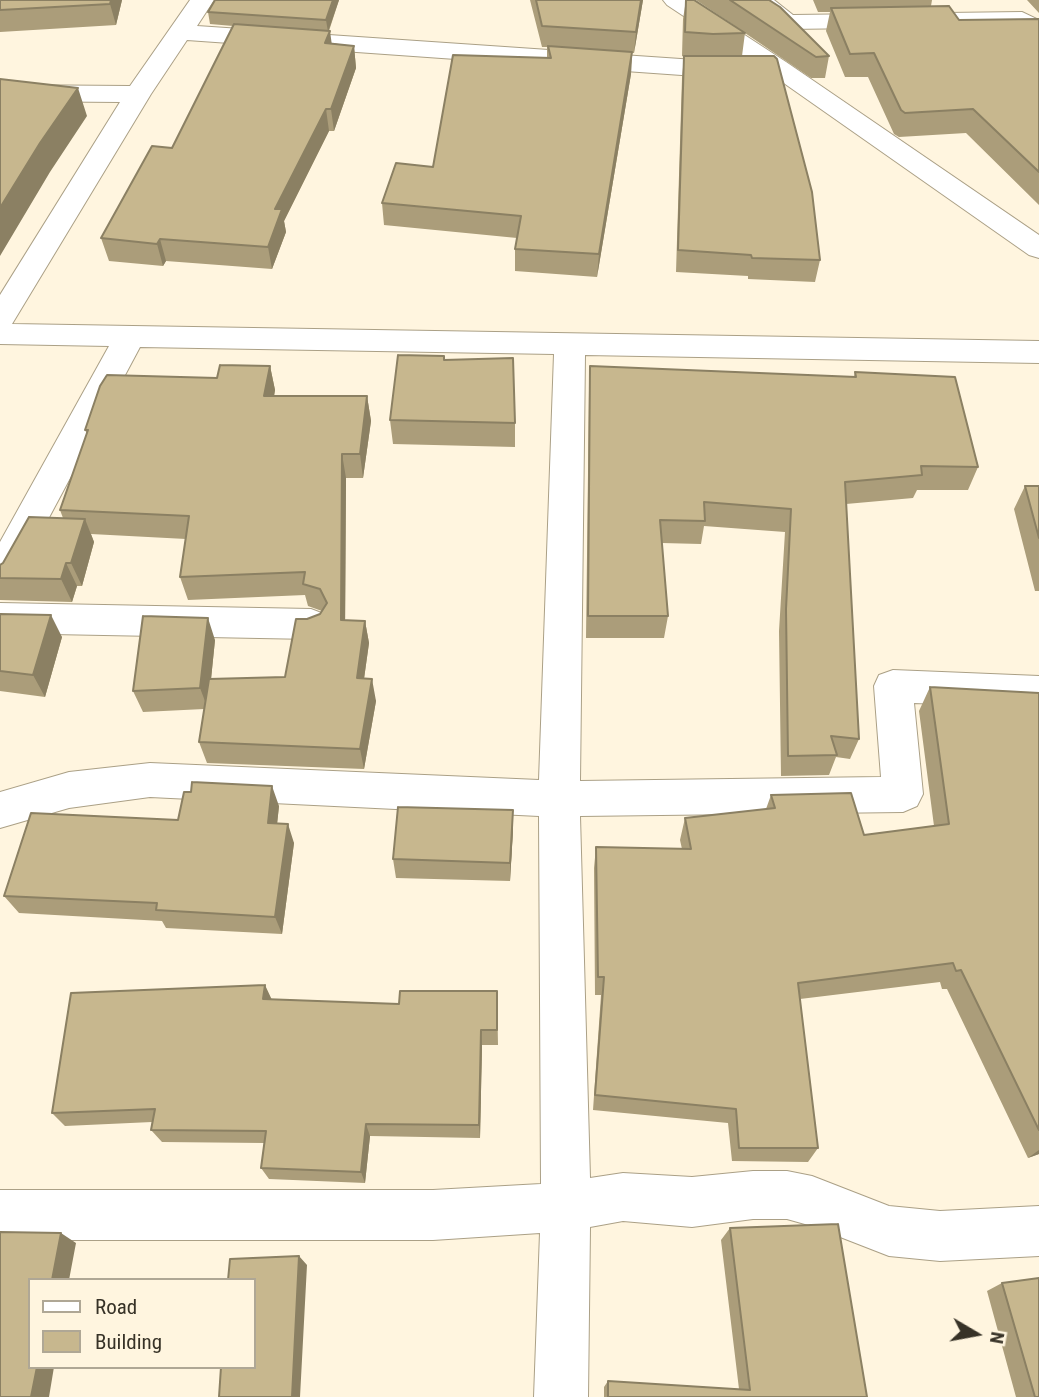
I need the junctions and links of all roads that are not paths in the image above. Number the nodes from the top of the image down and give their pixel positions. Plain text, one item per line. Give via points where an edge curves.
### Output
1 (202, 0) edge
2 (675, 0) edge
3 (762, 0) edge
4 (1027, 17) edge
5 (181, 32) junction
6 (777, 67) junction
7 (0, 93) edge
8 (138, 94) junction
9 (1039, 249) edge
10 (0, 319) edge
11 (0, 334) edge
12 (130, 336) junction
13 (570, 344) junction
14 (1039, 352) edge
15 (0, 575) edge
16 (0, 618) edge
17 (312, 624) edge
18 (1039, 692) edge
19 (559, 799) junction
20 (0, 810) edge
21 (566, 1207) junction
22 (0, 1215) edge
23 (1039, 1231) edge
24 (561, 1397) edge

1 - 5 street
2 - 6 street
3 - 4 street via 789,22
5 - 6 street via 710,69
5 - 8 street
6 - 9 street
7 - 8 street
8 - 10 street
11 - 12 street
12 - 13 street
12 - 15 street
13 - 14 street
13 - 19 street
16 - 17 street
18 - 19 street via 893,686 903,794
19 - 20 street via 150,780 69,790
19 - 21 street
21 - 22 street via 433,1215
21 - 23 street via 623,1197 717,1202 787,1195 889,1231 940,1236
21 - 24 street

